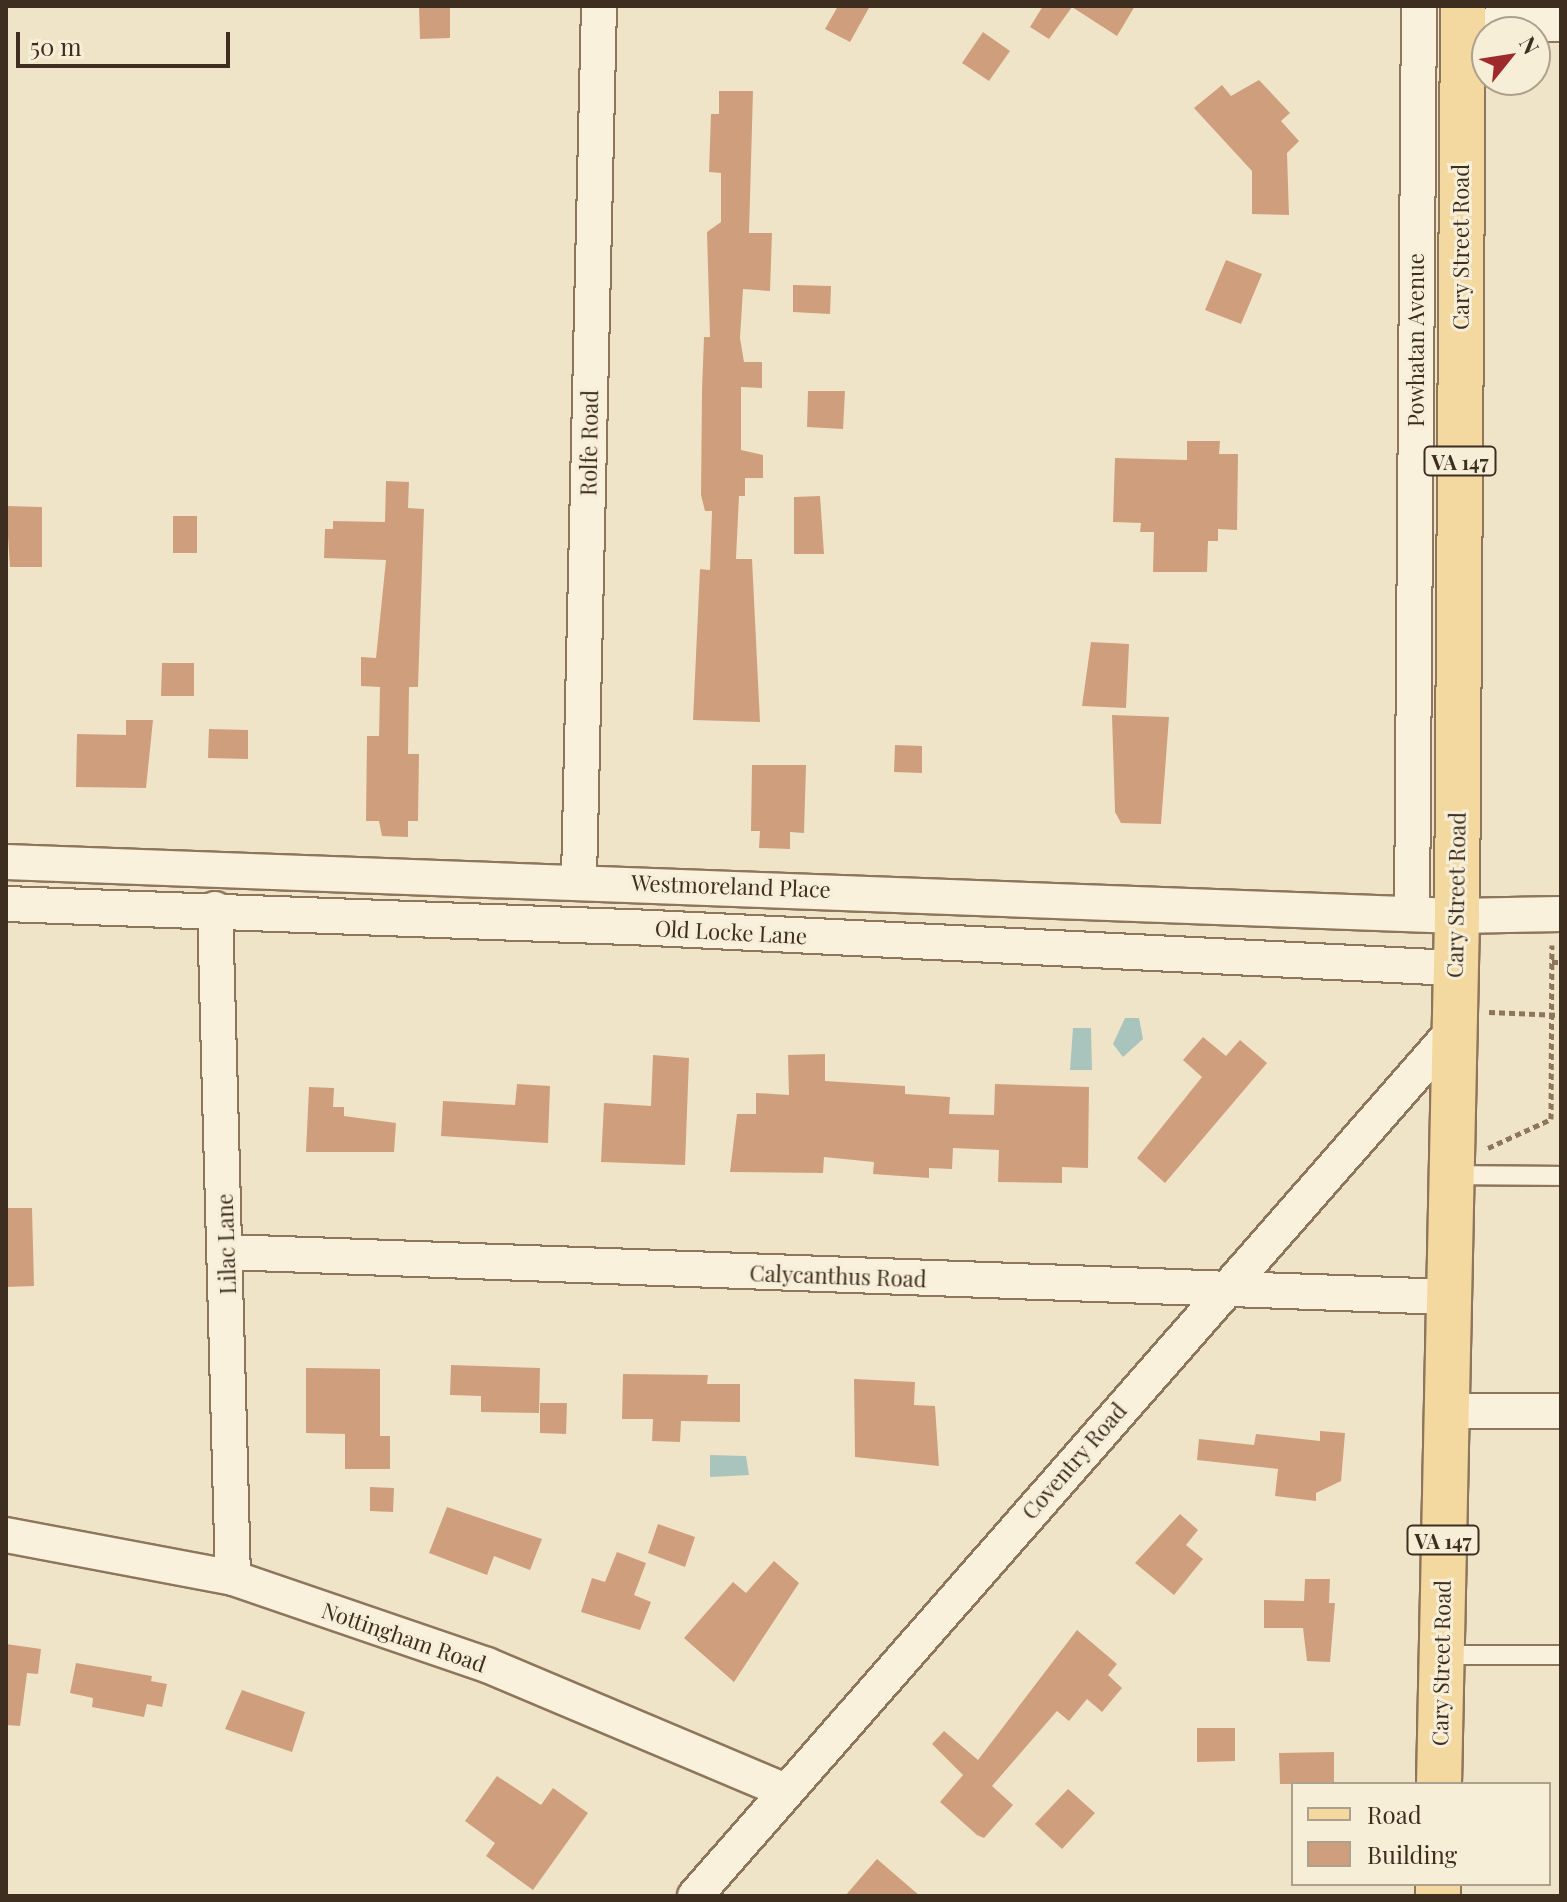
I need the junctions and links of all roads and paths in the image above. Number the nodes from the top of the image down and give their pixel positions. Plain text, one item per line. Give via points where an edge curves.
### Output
1 (599, 6) edge
2 (1419, 6) edge
3 (1463, 16) edge
4 (1561, 24) edge
5 (6, 862) edge
6 (579, 879) junction
7 (6, 904) edge
8 (215, 909) junction
9 (1412, 914) junction
10 (1457, 916) junction
11 (1557, 927) edge
12 (1552, 962) junction
13 (1561, 962) edge
14 (1455, 968) junction
15 (1552, 1015) junction
16 (1561, 1015) edge
17 (1472, 1020) junction
18 (1487, 1148) dead end
19 (1450, 1175) junction
20 (1561, 1176) edge
21 (227, 1252) junction
22 (1224, 1291) junction
23 (1449, 1297) junction
24 (1447, 1411) junction
25 (1561, 1411) edge
26 (6, 1535) edge
27 (233, 1578) junction
28 (1440, 1655) junction
29 (1561, 1655) edge
30 (1439, 1782) edge
31 (785, 1791) junction
32 (695, 1896) edge

1 - 6 street, Rolfe Road
2 - 9 street, Powhatan Avenue
3 - 4 street
3 - 10 main road, Cary Street Road / VA 147
5 - 6 street, Westmoreland Place
6 - 9 street, Westmoreland Place
7 - 8 street, Old Locke Lane
8 - 14 street, Old Locke Lane
8 - 21 street, Lilac Lane
9 - 10 street, Westmoreland Place
10 - 11 street, Westmoreland Place
10 - 14 main road, Cary Street Road / VA 147
11 - 12 path
12 - 13 path
12 - 15 path
14 - 17 main road, Cary Street Road / VA 147
15 - 16 path
15 - 17 path
15 - 18 path via 1551,1119
17 - 19 main road, Cary Street Road / VA 147
17 - 22 street, Coventry Road
19 - 20 lane
19 - 23 main road, Cary Street Road / VA 147
21 - 22 street, Calycanthus Road
21 - 27 street, Lilac Lane
22 - 23 street, Calycanthus Road
22 - 31 street, Coventry Road
23 - 24 main road, Cary Street Road / VA 147
24 - 25 street
24 - 28 main road, Cary Street Road / VA 147
26 - 27 street, Nottingham Road
27 - 31 street, Nottingham Road via 487,1665
28 - 29 lane
28 - 30 main road, Cary Street Road / VA 147
31 - 32 street, Coventry Road

